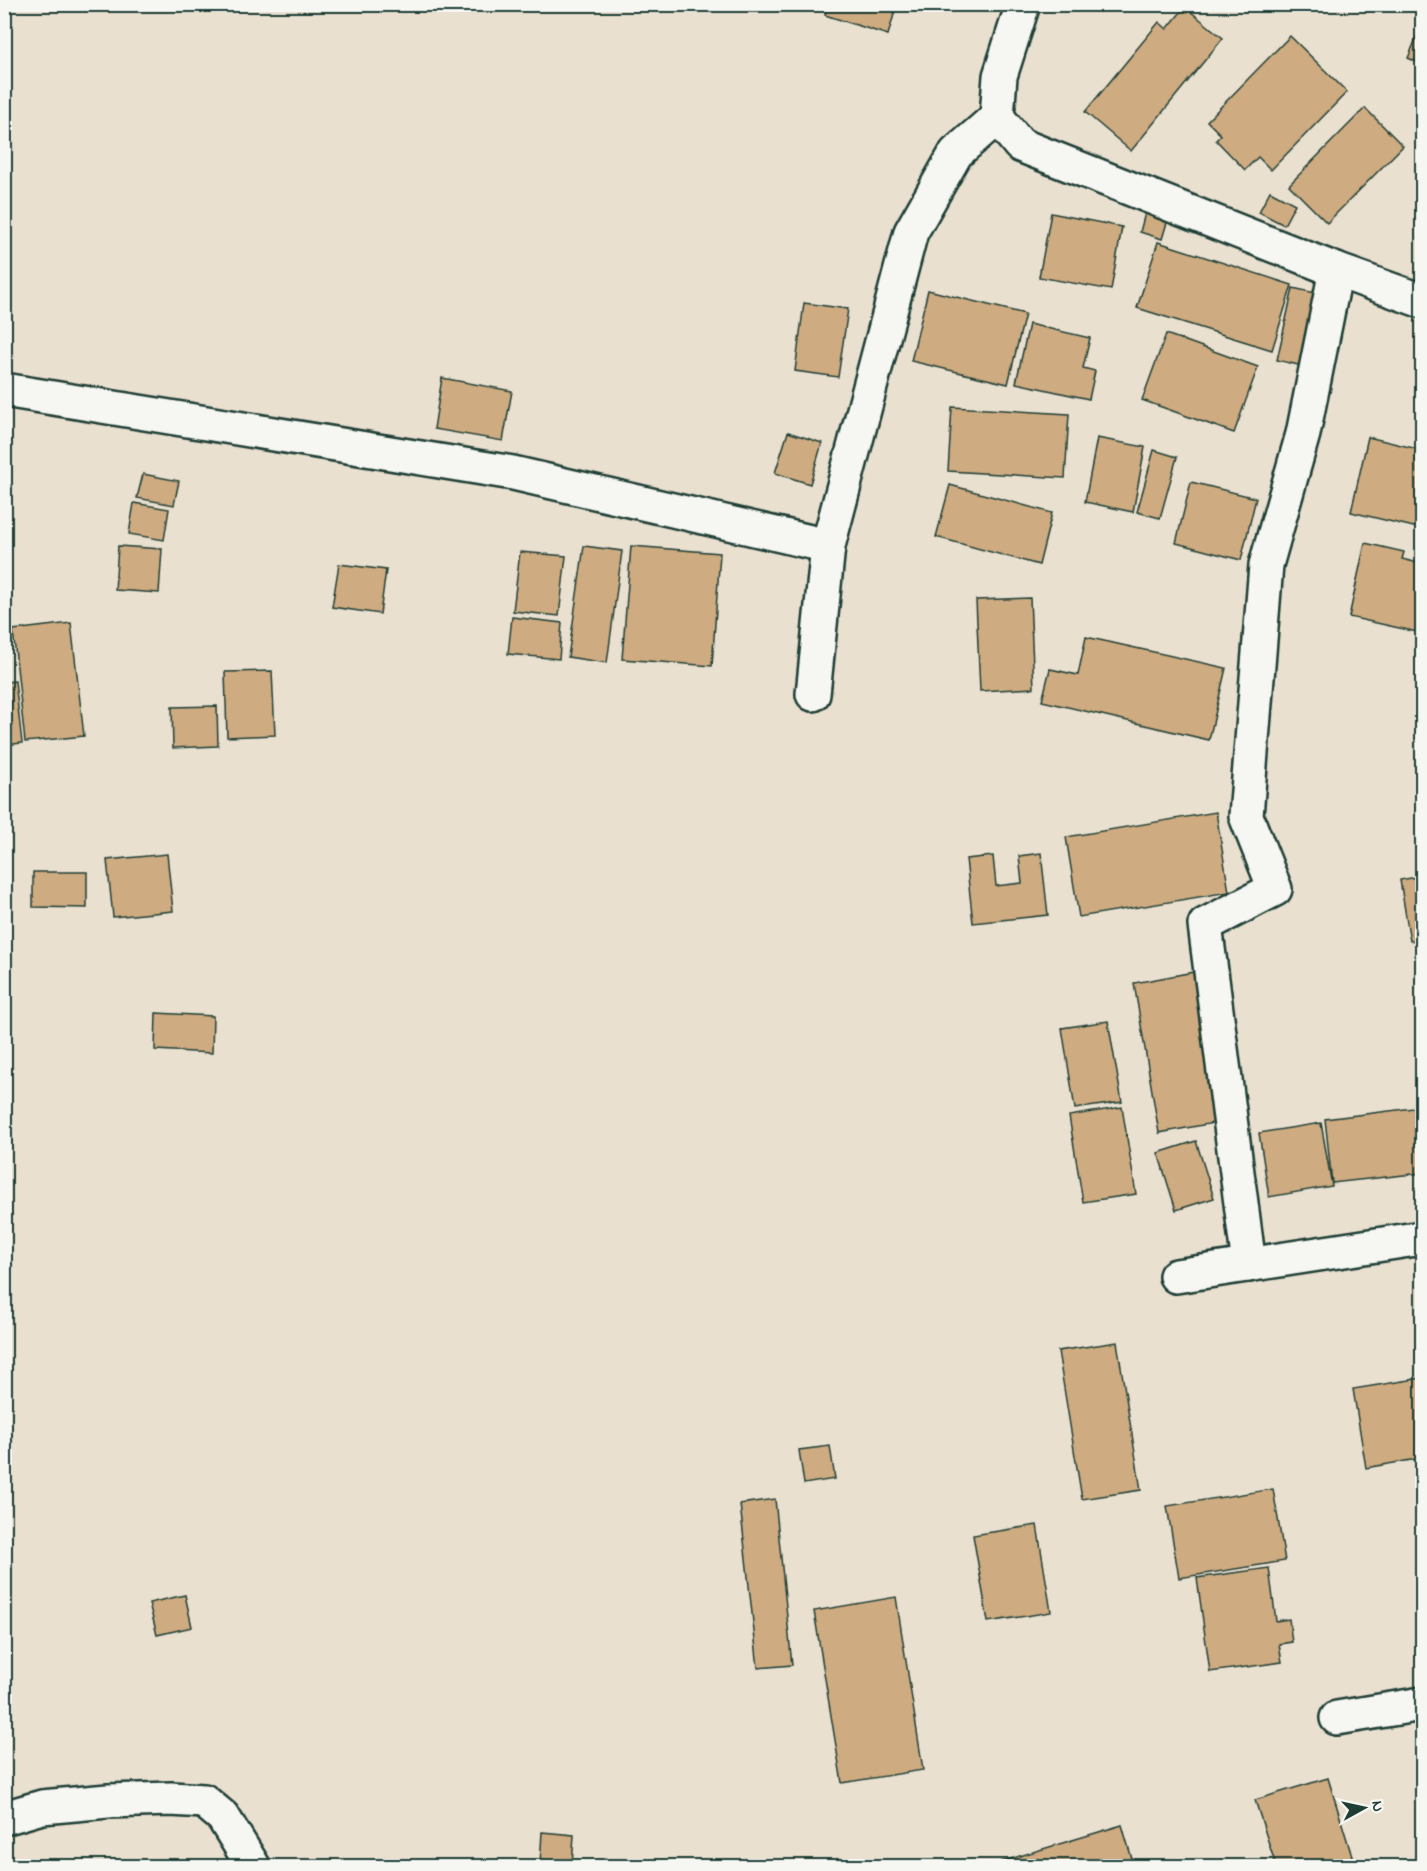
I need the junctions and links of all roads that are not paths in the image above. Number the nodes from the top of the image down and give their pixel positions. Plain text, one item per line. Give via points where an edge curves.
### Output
1 (1023, 4) edge
2 (997, 117) junction
3 (1336, 270) junction
4 (1422, 300) edge
5 (4, 390) edge
6 (828, 546) junction
7 (813, 694) dead end
8 (1422, 1238) edge
9 (1249, 1265) junction
10 (1176, 1276) dead end
11 (1422, 1704) edge
12 (1337, 1718) dead end
13 (4, 1818) edge
14 (252, 1866) edge

1 - 2 street via 1000,76
2 - 3 street via 1020,145
2 - 6 street via 956,153 911,232
3 - 4 street
3 - 9 street via 1303,434 1266,565 1246,816 1275,889 1205,925
5 - 6 street via 513,473
6 - 7 street
8 - 9 street
9 - 10 street
11 - 12 street
13 - 14 street via 42,1807 108,1801 204,1801 222,1817

